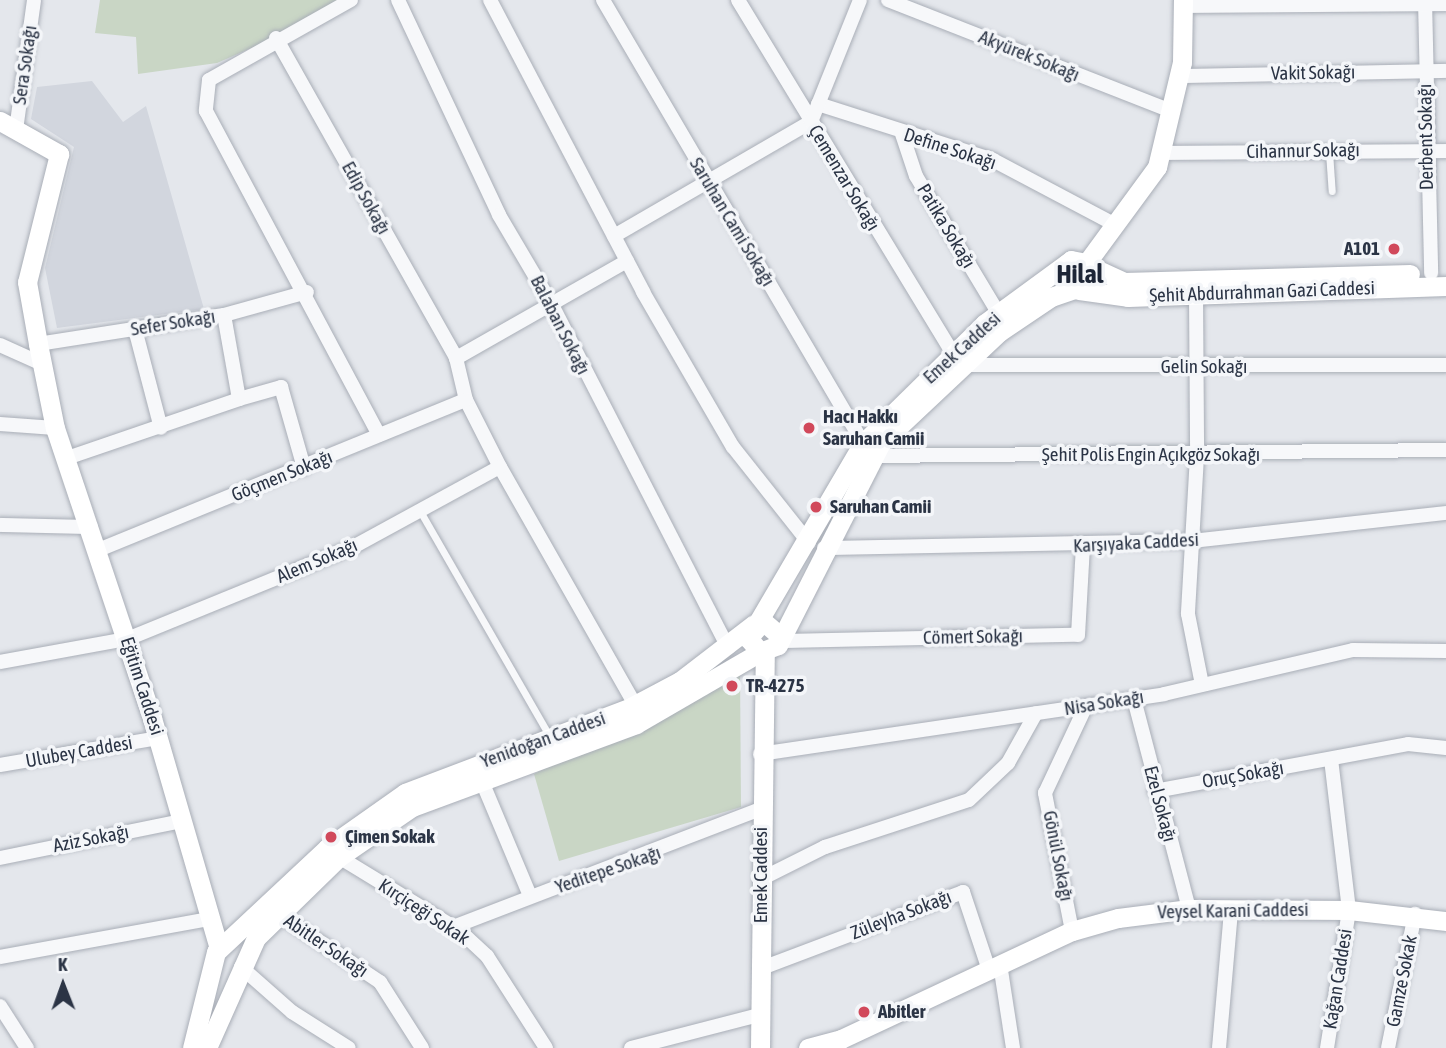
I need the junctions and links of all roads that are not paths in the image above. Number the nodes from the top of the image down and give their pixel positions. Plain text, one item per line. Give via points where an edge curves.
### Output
1 (34, 0) edge
2 (351, 0) edge
3 (398, 0) edge
4 (490, 0) edge
5 (603, 0) edge
6 (738, 0) edge
7 (860, 0) edge
8 (888, 0) edge
9 (1425, 2) edge
10 (1183, 3) edge
11 (1446, 4) edge
12 (276, 38) junction
13 (1425, 70) junction
14 (1446, 71) edge
15 (1179, 76) junction
16 (818, 104) junction
17 (1171, 111) junction
18 (810, 122) junction
19 (8, 125) edge
20 (902, 134) junction
21 (1425, 150) junction
22 (1329, 151) junction
23 (1446, 151) edge
24 (1161, 153) junction
25 (708, 182) junction
26 (1332, 191) dead end
27 (1114, 224) junction
28 (614, 236) junction
29 (627, 261) junction
30 (1068, 263) junction
31 (1091, 265) junction
32 (1438, 273) edge
33 (1446, 286) edge
34 (1077, 289) junction
35 (307, 292) junction
36 (1196, 295) junction
37 (552, 305) junction
38 (999, 314) junction
39 (224, 315) junction
40 (135, 329) junction
41 (0, 345) edge
42 (40, 354) junction
43 (456, 358) junction
44 (958, 359) junction
45 (1446, 365) edge
46 (1198, 368) junction
47 (239, 399) junction
48 (466, 400) junction
49 (0, 424) edge
50 (55, 428) junction
51 (161, 428) junction
52 (379, 435) junction
53 (868, 449) junction
54 (1446, 450) edge
55 (1197, 456) junction
56 (67, 458) junction
57 (500, 467) junction
58 (304, 468) junction
59 (420, 511) junction
60 (1446, 513) edge
61 (0, 525) edge
62 (91, 527) junction
63 (1192, 541) junction
64 (816, 545) junction
65 (1083, 546) junction
66 (98, 550) junction
67 (756, 623) junction
68 (127, 639) junction
69 (771, 645) junction
70 (728, 647) junction
71 (1446, 651) edge
72 (0, 662) edge
73 (1202, 685) junction
74 (1134, 699) junction
75 (635, 705) junction
76 (1086, 706) junction
77 (1036, 713) junction
78 (550, 737) junction
79 (158, 738) junction
80 (1446, 748) edge
81 (760, 754) junction
82 (1331, 760) junction
83 (0, 765) edge
84 (478, 772) junction
85 (1155, 791) junction
86 (761, 809) junction
87 (182, 821) junction
88 (333, 853) junction
89 (0, 858) edge
90 (761, 879) junction
91 (530, 896) junction
92 (1189, 909) junction
93 (1231, 910) junction
94 (1349, 910) junction
95 (278, 914) junction
96 (1415, 914) junction
97 (210, 919) junction
98 (1446, 921) edge
99 (453, 927) junction
100 (1072, 931) junction
101 (0, 957) edge
102 (217, 957) junction
103 (241, 967) junction
104 (994, 967) junction
105 (762, 968) junction
106 (0, 1006) edge
107 (762, 1014) junction
108 (831, 1044) edge
109 (541, 1047) edge
110 (1009, 1047) edge
111 (27, 1048) edge
112 (192, 1048) edge
113 (207, 1048) edge
114 (349, 1048) edge
115 (422, 1048) edge
116 (631, 1048) edge
117 (760, 1048) edge
118 (775, 1048) edge
119 (808, 1048) edge
120 (1219, 1048) edge
121 (1326, 1048) edge
122 (1388, 1048) edge

1 - 19 street, Sera Sokağı
2 - 12 street
3 - 37 street, Balaban Sokağı via 499,215
4 - 28 street
5 - 25 street, Saruhan Cami Sokağı
6 - 18 street, Çemenzar Sokağı
7 - 16 street
8 - 17 street, Akyürek Sokağı
9 - 10 street
9 - 11 street
9 - 13 street, Derbent Sokağı
10 - 15 street
12 - 35 street via 209,80 206,111
12 - 43 street, Edip Sokağı
13 - 14 street, Vakit Sokağı
13 - 15 street, Vakit Sokağı
13 - 21 street, Derbent Sokağı
15 - 17 street
16 - 18 street
16 - 20 street, Define Sokağı
17 - 24 street
18 - 25 street
18 - 44 street, Çemenzar Sokağı
19 - 42 street, Eğitim Caddesi via 59,155 27,282
20 - 27 street, Define Sokağı via 993,160
20 - 38 street, Patika Sokağı via 916,176
21 - 22 street, Cihannur Sokağı
21 - 23 street, Cihannur Sokağı
21 - 32 street, Derbent Sokağı
22 - 24 street, Cihannur Sokağı
22 - 26 lane
24 - 27 street
25 - 28 street
25 - 53 street, Saruhan Cami Sokağı
27 - 31 street
28 - 29 street
29 - 37 street
29 - 64 street via 733,447
30 - 31 street
30 - 34 street via 1064,278
30 - 38 street, Emek Caddesi
31 - 32 street, Şehit Abdurrahman Gazi Caddesi via 1124,282
31 - 34 street via 1092,283
33 - 36 street, Şehit Abdurrahman Gazi Caddesi
34 - 36 street, Şehit Abdurrahman Gazi Caddesi via 1108,297
34 - 44 street, Emek Caddesi via 1051,296
35 - 39 street, Sefer Sokağı
35 - 52 street
36 - 46 street
37 - 43 street
37 - 70 street, Balaban Sokağı
38 - 44 street, Emek Caddesi
39 - 40 street, Sefer Sokağı
39 - 47 street
40 - 42 street, Sefer Sokağı
40 - 51 street
41 - 42 street
42 - 50 street, Eğitim Caddesi
43 - 48 street, Edip Sokağı
44 - 46 street, Gelin Sokağı
44 - 53 street, Emek Caddesi
45 - 46 street, Gelin Sokağı
46 - 55 street
47 - 51 street
47 - 58 street via 281,387
48 - 52 street, Göçmen Sokağı
48 - 57 street, Edip Sokağı
49 - 50 street
50 - 56 street, Eğitim Caddesi
51 - 56 street
52 - 58 street, Göçmen Sokağı
53 - 55 street, Şehit Polis Engin Açıkgöz Sokağı
53 - 64 street, Emek Caddesi
54 - 55 street, Şehit Polis Engin Açıkgöz Sokağı
55 - 63 street
56 - 62 street, Eğitim Caddesi
57 - 59 street, Alem Sokağı
57 - 75 street, Edip Sokağı
58 - 66 street, Göçmen Sokağı
59 - 68 street, Alem Sokağı via 353,547
59 - 78 lane
60 - 63 street, Karşıyaka Caddesi
61 - 62 street
62 - 66 street, Eğitim Caddesi
63 - 65 street, Karşıyaka Caddesi
63 - 73 street via 1188,614
64 - 65 street, Karşıyaka Caddesi
64 - 67 street, Emek Caddesi
64 - 69 street, Emek Caddesi
65 - 69 street, Cömert Sokağı via 1078,635
66 - 68 street, Eğitim Caddesi
67 - 69 street via 773,623
67 - 69 street via 748,638
67 - 70 street, Yenidoğan Caddesi
68 - 72 street, Alem Sokağı
68 - 79 street, Eğitim Caddesi
69 - 81 street, Emek Caddesi
69 - 84 street, Yenidoğan Caddesi via 636,724
70 - 75 street, Yenidoğan Caddesi
71 - 73 street, Nisa Sokağı via 1353,650
73 - 74 street, Nisa Sokağı
74 - 76 street, Nisa Sokağı
74 - 85 street, Ezel Sokağı
75 - 78 street, Yenidoğan Caddesi
76 - 77 street, Nisa Sokağı
76 - 100 street, Gönül Sokağı via 1045,793
77 - 81 street, Nisa Sokağı
77 - 90 street via 1008,763 969,800 825,847
78 - 84 street, Yenidoğan Caddesi
79 - 83 street, Ulubey Caddesi
79 - 87 street, Eğitim Caddesi
80 - 82 street, Oruç Sokağı via 1408,744
81 - 86 street, Emek Caddesi
82 - 85 street, Oruç Sokağı
82 - 94 street
84 - 88 street, Yenidoğan Caddesi via 405,793
84 - 91 street
85 - 92 street, Ezel Sokağı
86 - 90 street, Emek Caddesi
86 - 91 street, Yeditepe Sokağı via 663,851
87 - 89 street, Aziz Sokağı
87 - 97 street, Eğitim Caddesi
88 - 95 street, Yenidoğan Caddesi
88 - 99 street, Kırçiçeği Sokak
88 - 102 street, Yenidoğan Caddesi
90 - 105 street, Emek Caddesi
91 - 99 street, Yeditepe Sokağı
92 - 93 street, Veysel Karani Caddesi
92 - 100 street, Veysel Karani Caddesi
93 - 94 street, Veysel Karani Caddesi
93 - 120 street
94 - 96 street, Veysel Karani Caddesi
94 - 121 street, Kağan Caddesi
95 - 103 street, Yenidoğan Caddesi
95 - 115 street, Abitler Sokağı via 380,982
96 - 98 street, Veysel Karani Caddesi
96 - 122 street, Gamze Sokak
97 - 101 street
97 - 102 street, Eğitim Caddesi
99 - 109 street, Kırçiçeği Sokak via 486,956
100 - 104 street, Veysel Karani Caddesi
102 - 103 street via 240,950
102 - 112 street
103 - 113 street, Yenidoğan Caddesi
103 - 114 street via 292,1012
104 - 105 street, Züleyha Sokağı via 963,892
104 - 108 street, Veysel Karani Caddesi
104 - 110 street
105 - 107 street, Emek Caddesi
106 - 111 street
107 - 116 street
107 - 117 street, Emek Caddesi
107 - 118 street
108 - 119 street, Veysel Karani Caddesi

